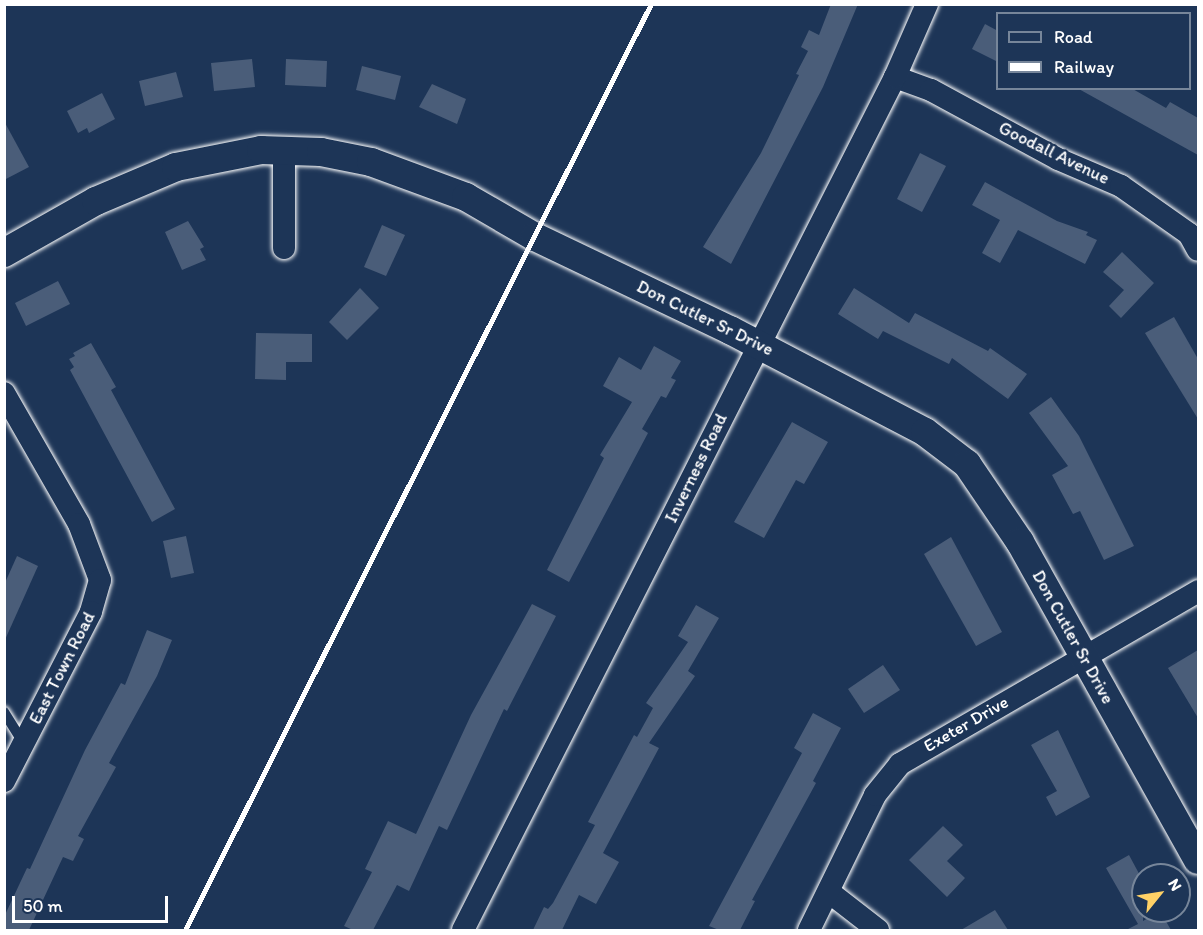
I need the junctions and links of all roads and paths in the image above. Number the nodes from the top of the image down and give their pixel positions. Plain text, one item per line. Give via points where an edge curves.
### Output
1 (927, 4) edge
2 (895, 77) junction
3 (284, 149) junction
4 (285, 248) dead end
5 (1198, 250) edge
6 (4, 253) edge
7 (758, 345) junction
8 (4, 393) edge
9 (1198, 591) edge
10 (1082, 656) junction
11 (4, 712) edge
12 (23, 744) junction
13 (4, 781) edge
14 (1198, 860) edge
15 (829, 892) junction
16 (463, 930) edge
17 (809, 930) edge
18 (878, 930) edge

1 - 2 street, Inverness Road
2 - 5 street, Goodall Avenue via 931,90 1058,159 1121,186 1189,234
2 - 7 street, Inverness Road
3 - 4 street
3 - 6 street, Don Cutler Sr Drive via 215,157 136,182
3 - 7 street, Don Cutler Sr Drive via 371,162 466,196 535,237
7 - 10 street, Don Cutler Sr Drive via 925,432 967,464 1020,542
7 - 16 street, Inverness Road
8 - 12 street, East Town Road via 79,524 100,580 91,612
9 - 10 street, Exeter Drive
10 - 14 street, Don Cutler Sr Drive
10 - 15 street, Exeter Drive via 900,764 875,795
11 - 12 lane
12 - 13 street, East Town Road
15 - 17 street, Exeter Drive
15 - 18 street

